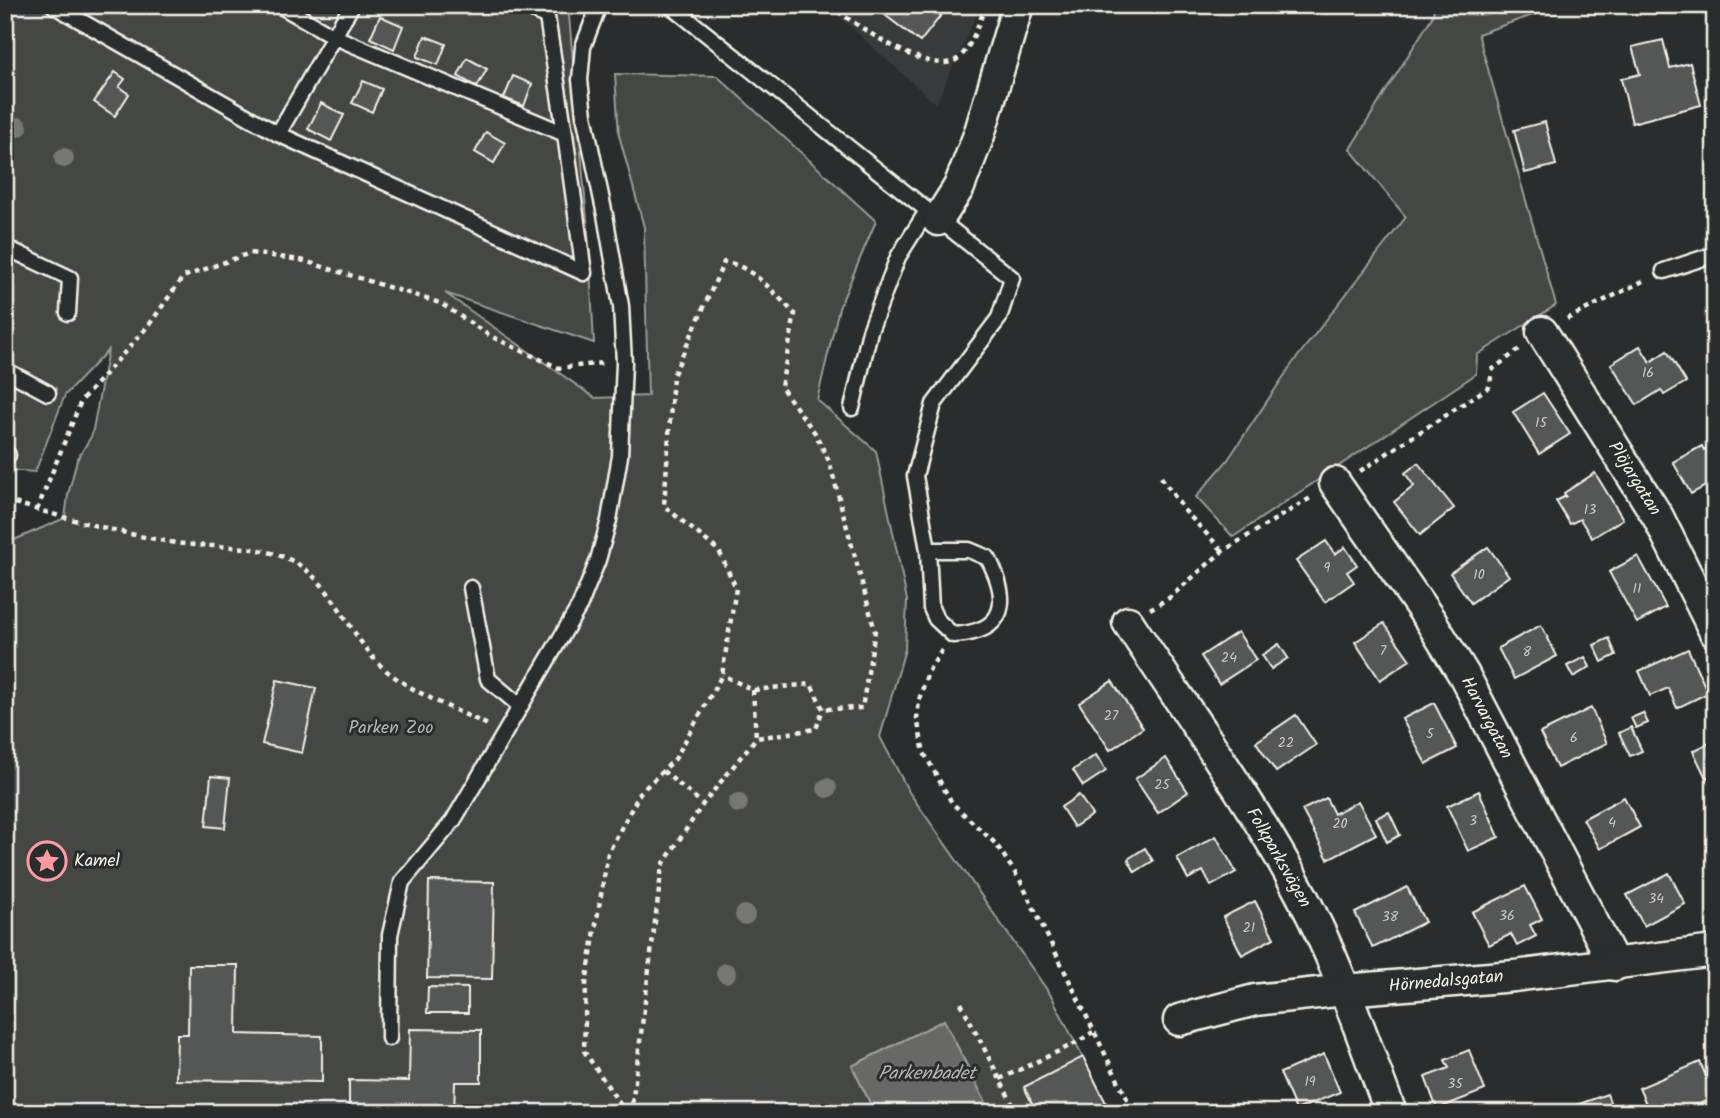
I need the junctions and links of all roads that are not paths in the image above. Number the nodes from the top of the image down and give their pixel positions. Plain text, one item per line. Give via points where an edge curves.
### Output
1 (53, 5) edge
2 (279, 5) edge
3 (352, 5) edge
4 (522, 5) edge
5 (599, 5) edge
6 (670, 5) edge
7 (1018, 5) edge
8 (335, 37) junction
9 (278, 134) junction
10 (565, 134) junction
11 (933, 215) junction
12 (5, 247) edge
13 (1715, 254) edge
14 (1664, 271) road end
15 (68, 313) dead end
16 (1542, 332) road end
17 (5, 370) edge
18 (48, 393) dead end
19 (852, 408) dead end
20 (1335, 483) road end
21 (928, 550) junction
22 (471, 588) dead end
23 (1128, 622) road end
24 (1715, 632) edge
25 (520, 706) junction
26 (1715, 951) edge
27 (1615, 965) junction
28 (1345, 990) junction
29 (1179, 1020) dead end
30 (389, 1038) dead end
31 (1391, 1113) edge

1 - 9 lane
2 - 8 lane
3 - 8 lane
4 - 10 lane via 547,17
5 - 25 lane via 583,47 580,80 621,306 620,456 598,560 580,604
6 - 11 lane
7 - 11 street via 959,187
8 - 9 lane
8 - 10 lane
9 - 10 lane via 584,273
11 - 19 lane via 898,257 870,331
11 - 21 lane via 1012,278 999,318 934,404 915,476
12 - 15 lane via 70,278
13 - 14 lane
16 - 24 street, Plöjargatan via 1658,517
17 - 18 lane
20 - 27 street, Harvargatan via 1464,675
21 - 21 lane via 969,550 988,558 1000,580 1002,605 992,622 970,634 953,635 936,619 931,608
22 - 25 lane via 488,679
23 - 28 street, Folkparksvägen via 1302,897
25 - 30 lane via 453,821 402,882 390,935
26 - 27 street, Hörnedalsgatan
27 - 28 street, Hörnedalsgatan
28 - 29 street, Hörnedalsgatan via 1255,1000
28 - 31 street, Folkparksvägen

